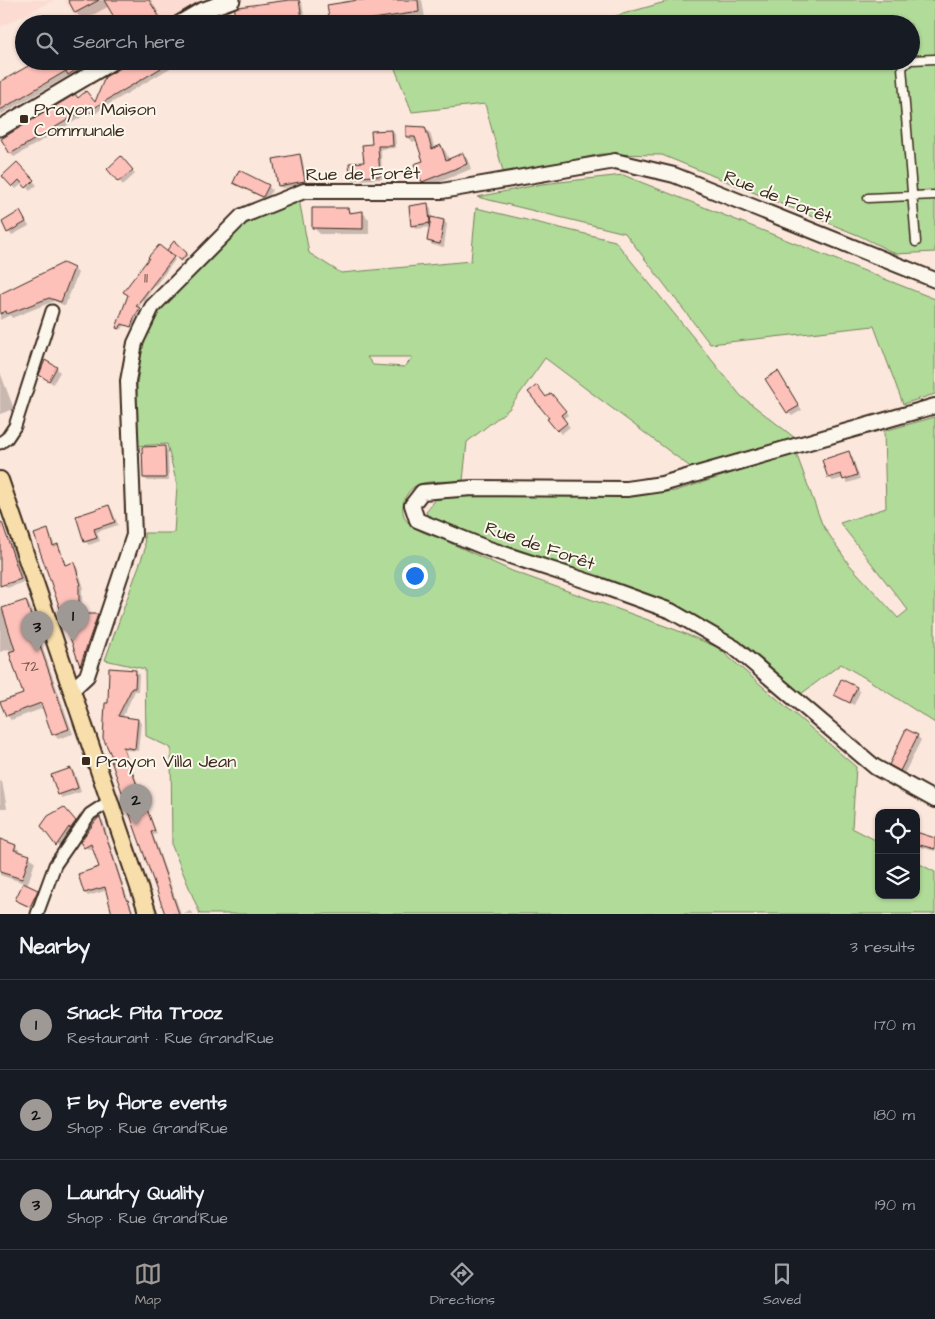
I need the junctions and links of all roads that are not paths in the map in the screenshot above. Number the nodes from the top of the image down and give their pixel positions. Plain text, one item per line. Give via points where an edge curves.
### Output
1 (232, 0) edge
2 (194, 15) edge
3 (935, 58) edge
4 (920, 60) edge
5 (98, 70) edge
6 (902, 70) edge
7 (0, 128) edge
8 (935, 195) edge
9 (912, 196) junction
10 (868, 198) dead end
11 (916, 242) dead end
12 (932, 277) edge
13 (52, 311) dead end
14 (935, 406) edge
15 (0, 443) edge
16 (0, 480) edge
17 (72, 690) junction
18 (935, 800) edge
19 (110, 801) junction
20 (37, 914) edge
21 (148, 914) edge

1 - 2 main road
3 - 4 street
5 - 7 main road
6 - 9 street
8 - 9 street
9 - 10 street
9 - 11 street
12 - 17 street, Rue de Forêt via 674,175 615,161 442,191 304,191 242,216 152,307 135,343 128,381 134,535 88,676
13 - 15 street via 15,426
14 - 18 street, Rue de Forêt via 662,484 627,489 472,488 422,492 412,504 417,520 489,549 671,611 735,648 875,767
16 - 17 main road
17 - 19 main road
19 - 20 street via 90,814 55,865
19 - 21 main road

